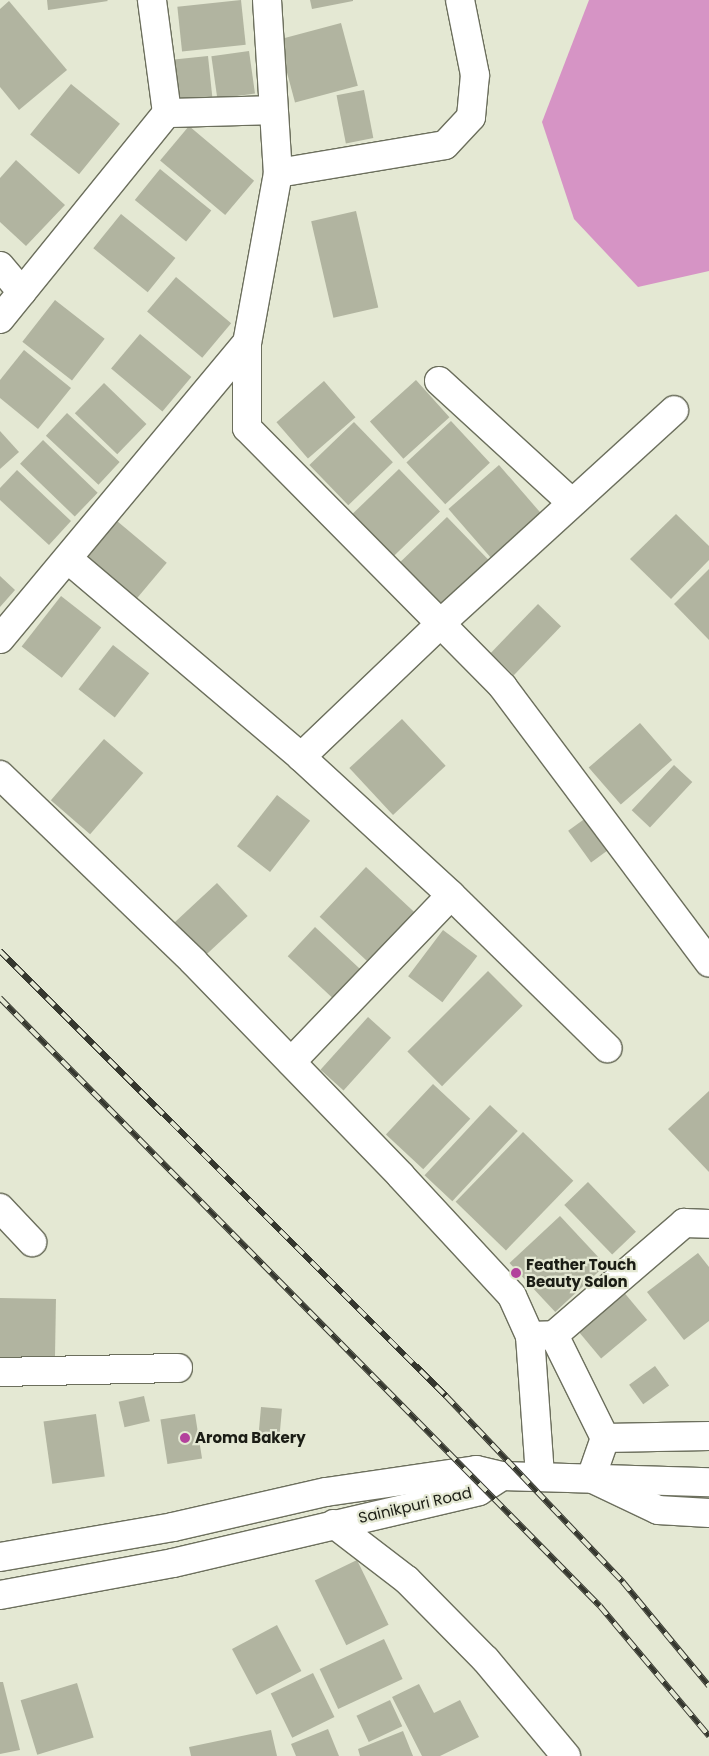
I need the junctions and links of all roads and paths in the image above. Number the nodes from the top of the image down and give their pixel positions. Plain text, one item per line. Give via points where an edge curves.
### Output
1 (152, 0) edge
2 (267, 0) edge
3 (460, 0) edge
4 (272, 110) junction
5 (167, 113) junction
6 (278, 173) junction
7 (0, 266) edge
8 (22, 292) junction
9 (0, 319) edge
10 (247, 343) junction
11 (439, 381) dead end
12 (674, 410) dead end
13 (572, 503) junction
14 (69, 560) junction
15 (440, 624) junction
16 (0, 639) edge
17 (301, 757) junction
18 (0, 775) edge
19 (451, 895) junction
20 (709, 962) edge
21 (607, 1048) dead end
22 (291, 1062) junction
23 (0, 1208) edge
24 (709, 1224) edge
25 (32, 1242) dead end
26 (542, 1336) junction
27 (178, 1368) dead end
28 (0, 1372) edge
29 (709, 1436) edge
30 (604, 1438) junction
31 (502, 1476) junction
32 (540, 1477) junction
33 (591, 1478) junction
34 (709, 1482) edge
35 (709, 1513) edge
36 (334, 1524) junction
37 (0, 1557) edge
38 (0, 1595) edge
39 (560, 1755) edge

1 - 5 street
2 - 4 street
3 - 6 street via 475,75 472,117 445,145
4 - 5 street
4 - 6 street
5 - 8 street
6 - 10 street
7 - 8 street
8 - 9 street
10 - 14 street
10 - 15 street via 247,428
11 - 13 street
12 - 13 street
13 - 15 street
14 - 16 street
14 - 17 street
15 - 17 street
15 - 20 street via 502,688
17 - 19 street
18 - 22 street via 193,961
19 - 21 street
19 - 22 street
22 - 26 street via 512,1296
23 - 25 street
24 - 26 street via 684,1223
26 - 30 street
26 - 32 street
27 - 28 street
29 - 30 street
30 - 33 street
31 - 32 street
31 - 36 street, Sainikpuri Road via 479,1491
31 - 37 street, Sainikpuri Road via 476,1470 326,1492 173,1527
32 - 33 street
33 - 34 street
33 - 35 street via 658,1510
36 - 38 street, Sainikpuri Road via 164,1564
36 - 39 street via 407,1580 486,1660

